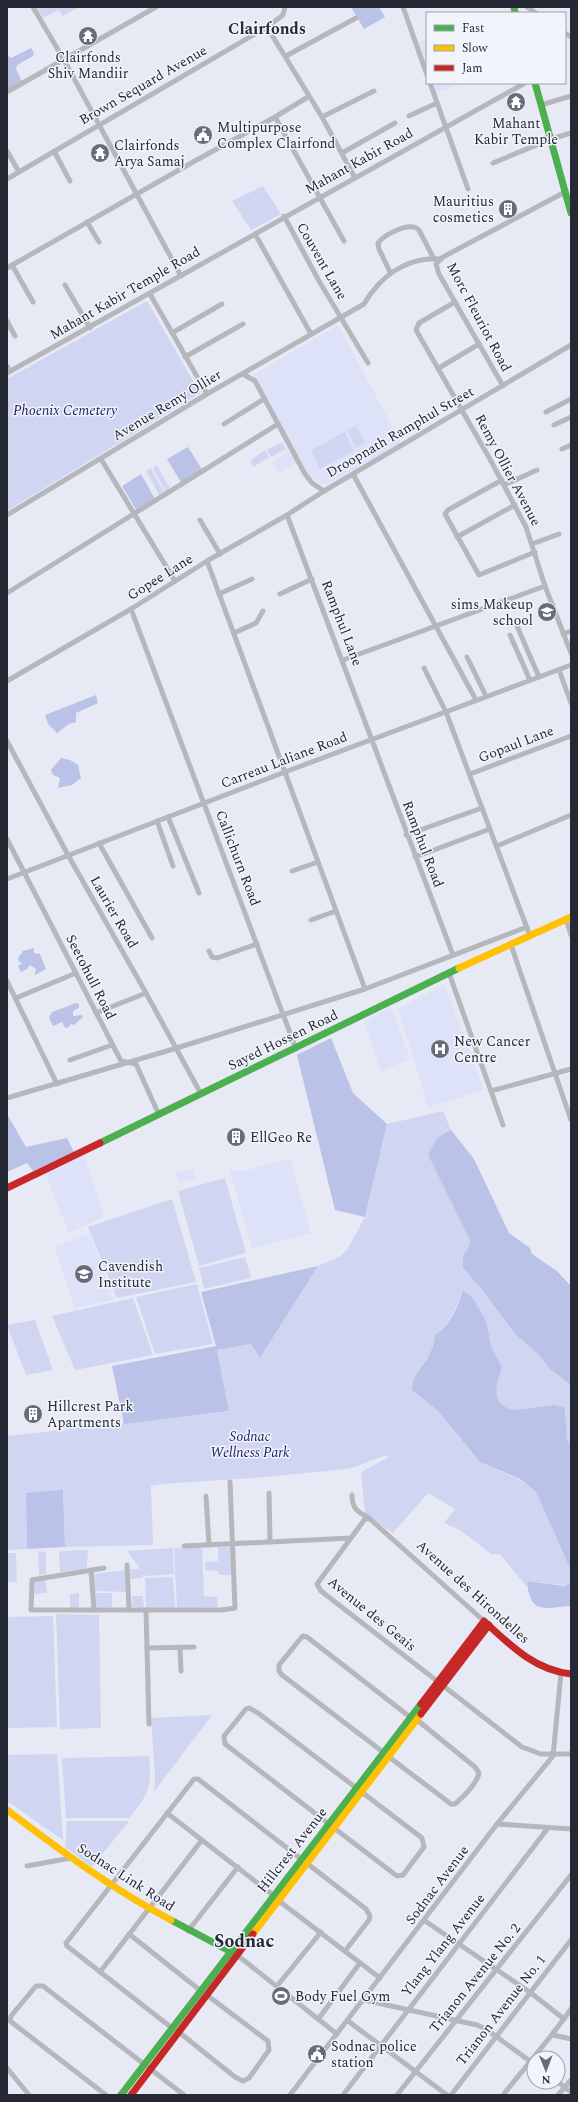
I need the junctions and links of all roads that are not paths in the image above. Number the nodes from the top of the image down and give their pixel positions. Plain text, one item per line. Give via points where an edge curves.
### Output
1 (33, 7) edge
2 (156, 7) edge
3 (285, 7) edge
4 (403, 7) edge
5 (356, 18) dead end
6 (267, 27) junction
7 (286, 56) junction
8 (64, 60) junction
9 (426, 72) edge
10 (430, 84) edge
11 (523, 84) edge
12 (535, 84) edge
13 (374, 90) dead end
14 (7, 92) edge
15 (308, 96) junction
16 (571, 96) edge
17 (437, 103) junction
18 (541, 105) junction
19 (409, 116) dead end
20 (275, 117) junction
21 (322, 117) junction
22 (395, 123) dead end
23 (100, 125) junction
24 (446, 126) junction
25 (571, 133) edge
26 (551, 139) junction
27 (7, 151) edge
28 (54, 152) junction
29 (342, 153) junction
30 (493, 163) dead end
31 (19, 172) junction
32 (355, 178) junction
33 (7, 179) edge
34 (70, 181) dead end
35 (468, 189) dead end
36 (565, 192) junction
37 (137, 194) junction
38 (321, 197) junction
39 (570, 209) edge
40 (284, 216) junction
41 (88, 222) junction
42 (255, 234) junction
43 (344, 241) dead end
44 (99, 242) dead end
45 (437, 259) junction
46 (10, 267) edge
47 (390, 272) junction
48 (181, 276) junction
49 (66, 285) dead end
50 (150, 294) junction
51 (33, 302) dead end
52 (455, 302) junction
53 (222, 304) dead end
54 (341, 317) junction
55 (7, 321) edge
56 (243, 324) dead end
57 (90, 328) junction
58 (172, 334) junction
59 (311, 334) junction
60 (15, 336) dead end
61 (479, 344) junction
62 (571, 345) edge
63 (185, 357) junction
64 (368, 363) dead end
65 (7, 366) edge
66 (439, 368) junction
67 (9, 372) edge
68 (243, 374) junction
69 (503, 386) junction
70 (207, 394) junction
71 (264, 399) junction
72 (571, 399) edge
73 (462, 409) junction
74 (546, 412) dead end
75 (571, 417) edge
76 (224, 424) dead end
77 (278, 424) junction
78 (554, 426) dead end
79 (571, 445) edge
80 (562, 450) dead end
81 (101, 459) junction
82 (537, 470) dead end
83 (353, 474) junction
84 (503, 483) junction
85 (324, 491) junction
86 (515, 505) junction
87 (134, 514) junction
88 (7, 515) edge
89 (287, 515) junction
90 (200, 520) dead end
91 (559, 534) dead end
92 (458, 537) junction
93 (532, 544) junction
94 (535, 552) junction
95 (220, 554) junction
96 (207, 561) junction
97 (252, 579) dead end
98 (312, 579) junction
99 (175, 581) junction
100 (545, 586) junction
101 (7, 593) edge
102 (219, 594) junction
103 (280, 594) dead end
104 (131, 609) junction
105 (263, 610) dead end
106 (435, 626) junction
107 (517, 626) dead end
108 (571, 631) edge
109 (234, 634) junction
110 (564, 634) junction
111 (510, 635) dead end
112 (571, 653) edge
113 (467, 657) dead end
114 (343, 660) junction
115 (571, 665) edge
116 (424, 668) dead end
117 (559, 670) junction
118 (539, 677) junction
119 (530, 680) junction
120 (7, 681) edge
121 (486, 696) junction
122 (476, 700) junction
123 (571, 703) edge
124 (446, 712) junction
125 (571, 736) edge
126 (372, 740) junction
127 (7, 741) edge
128 (285, 772) junction
129 (470, 774) junction
130 (204, 804) junction
131 (482, 808) junction
132 (571, 815) edge
133 (168, 817) junction
134 (157, 821) junction
135 (490, 829) junction
136 (406, 835) junction
137 (7, 839) edge
138 (99, 843) junction
139 (497, 846) junction
140 (68, 855) junction
141 (415, 857) junction
142 (318, 862) junction
143 (173, 866) dead end
144 (292, 871) dead end
145 (24, 872) junction
146 (7, 879) edge
147 (199, 893) dead end
148 (336, 912) junction
149 (568, 918) edge
150 (311, 920) dead end
151 (527, 927) junction
152 (571, 934) edge
153 (530, 936) junction
154 (152, 938) dead end
155 (257, 944) junction
156 (511, 945) junction
157 (209, 951) dead end
158 (453, 955) junction
159 (76, 973) junction
160 (448, 973) junction
161 (7, 980) edge
162 (365, 989) junction
163 (146, 993) junction
164 (16, 998) junction
165 (96, 1013) junction
166 (283, 1014) junction
167 (112, 1045) junction
168 (177, 1048) junction
169 (296, 1049) junction
170 (70, 1060) dead end
171 (128, 1062) junction
172 (571, 1069) edge
173 (556, 1074) junction
174 (57, 1084) junction
175 (491, 1091) junction
176 (201, 1094) junction
177 (7, 1098) edge
178 (159, 1115) junction
179 (571, 1120) edge
180 (503, 1125) dead end
181 (7, 1188) edge
182 (230, 1482) dead end
183 (269, 1493) dead end
184 (352, 1495) dead end
185 (206, 1496) dead end
186 (367, 1519) junction
187 (351, 1538) junction
188 (270, 1542) junction
189 (231, 1544) junction
190 (209, 1545) junction
191 (184, 1546) dead end
192 (127, 1565) dead end
193 (104, 1568) dead end
194 (91, 1570) junction
195 (94, 1610) junction
196 (129, 1610) junction
197 (146, 1610) junction
198 (486, 1623) junction
199 (194, 1647) dead end
200 (147, 1648) junction
201 (180, 1648) junction
202 (181, 1671) dead end
203 (560, 1673) junction
204 (571, 1674) edge
205 (440, 1684) junction
206 (413, 1719) junction
207 (149, 1724) dead end
208 (386, 1754) junction
209 (571, 1754) edge
210 (553, 1756) junction
211 (359, 1790) junction
212 (7, 1810) edge
213 (167, 1813) junction
214 (497, 1824) junction
215 (332, 1826) junction
216 (548, 1828) junction
217 (571, 1829) edge
218 (202, 1840) junction
219 (71, 1858) junction
220 (301, 1858) junction
221 (308, 1863) junction
222 (27, 1866) dead end
223 (238, 1867) junction
224 (571, 1875) edge
225 (112, 1886) junction
226 (273, 1895) junction
227 (279, 1901) junction
228 (148, 1910) junction
229 (424, 1921) junction
230 (188, 1931) junction
231 (321, 1932) junction
232 (129, 1934) junction
233 (571, 1940) edge
234 (459, 1945) junction
235 (230, 1951) junction
236 (345, 1951) junction
237 (237, 1955) junction
238 (360, 1964) junction
239 (498, 1970) junction
240 (100, 1972) junction
241 (380, 1978) junction
242 (277, 1986) junction
243 (201, 1991) junction
244 (531, 1993) junction
245 (208, 1996) junction
246 (364, 2000) junction
247 (571, 2009) edge
248 (408, 2010) junction
249 (318, 2018) junction
250 (564, 2019) junction
251 (456, 2020) junction
252 (348, 2021) junction
253 (172, 2028) junction
254 (180, 2033) junction
255 (337, 2034) junction
256 (553, 2035) junction
257 (495, 2036) junction
258 (571, 2039) edge
259 (380, 2045) junction
260 (541, 2050) edge
261 (526, 2058) edge
262 (144, 2065) junction
263 (7, 2068) edge
264 (526, 2069) edge
265 (151, 2070) junction
266 (415, 2072) junction
267 (28, 2095) edge
268 (106, 2095) edge
269 (121, 2095) edge
270 (131, 2095) edge
271 (184, 2095) edge
272 (290, 2095) edge
273 (343, 2095) edge
274 (397, 2095) edge
275 (447, 2095) edge
276 (451, 2095) edge
277 (503, 2095) edge

1 - 8 street
2 - 8 street
3 - 6 street, Brown Sequard Avenue via 283,15
4 - 9 street
5 - 7 street
6 - 7 street
6 - 23 street, Brown Sequard Avenue
7 - 15 street
8 - 14 street
8 - 23 street
10 - 17 street
11 - 24 street, Mahant Kabir Road
12 - 18 main road
13 - 21 street
15 - 20 street
15 - 21 street
16 - 18 street
17 - 19 street
17 - 24 street
18 - 26 main road
20 - 37 street
20 - 38 street
21 - 29 street
22 - 29 street
23 - 28 street, Brown Sequard Avenue
23 - 37 street
24 - 32 street, Mahant Kabir Road
24 - 35 street
25 - 26 street
26 - 30 street
26 - 36 main road
27 - 31 street
28 - 31 street, Brown Sequard Avenue
28 - 34 street
29 - 32 street
31 - 33 street, Brown Sequard Avenue
32 - 38 street, Mahant Kabir Road
36 - 39 main road
36 - 45 street, Morc Fleuriot Road
37 - 41 street
37 - 48 street
38 - 40 street, Mahant Kabir Road
38 - 43 street
40 - 42 street, Mahant Kabir Road
40 - 54 street, Couvent Lane
41 - 44 street
41 - 46 street
42 - 48 street, Mahant Kabir Temple Road
42 - 59 street
45 - 47 street via 405,265
45 - 47 street via 419,230 408,226 378,243
45 - 52 street, Morc Fleuriot Road via 437,269
46 - 51 street
47 - 54 street, Avenue Remy Ollier via 364,304
48 - 50 street, Mahant Kabir Temple Road
49 - 57 street
50 - 57 street, Mahant Kabir Temple Road
50 - 58 street
52 - 61 street, Morc Fleuriot Road
52 - 66 street, Remy Ollier Avenue via 416,327 417,333
53 - 58 street
54 - 59 street, Avenue Remy Ollier
54 - 64 street, Couvent Lane
55 - 60 street
56 - 63 street
57 - 67 street, Mahant Kabir Temple Road
58 - 63 street
59 - 68 street, Avenue Remy Ollier
61 - 66 street
61 - 69 street, Morc Fleuriot Road
62 - 69 street, Droopnath Ramphul Street
63 - 70 street
65 - 67 street
66 - 73 street, Remy Ollier Avenue
68 - 70 street, Avenue Remy Ollier
68 - 71 street, Droopnath Ramphul Street via 255,382
69 - 73 street, Droopnath Ramphul Street
70 - 81 street, Avenue Remy Ollier
71 - 76 street
71 - 77 street, Droopnath Ramphul Street
72 - 74 street
73 - 83 street, Droopnath Ramphul Street
73 - 84 street, Remy Ollier Avenue
75 - 78 street
77 - 85 street, Droopnath Ramphul Street via 308,479
77 - 87 street
79 - 80 street
81 - 87 street
81 - 88 street, Avenue Remy Ollier
82 - 84 street
83 - 85 street, Droopnath Ramphul Street
83 - 106 street
84 - 86 street, Remy Ollier Avenue
84 - 92 street via 446,512
85 - 89 street, Gopee Lane
86 - 92 street
86 - 93 street, Remy Ollier Avenue
87 - 99 street
87 - 101 street
89 - 95 street, Gopee Lane
89 - 98 street, Ramphul Lane
90 - 95 street
91 - 93 street
92 - 94 street via 478,574 481,575
93 - 94 street, Remy Ollier Avenue
94 - 100 street, Remy Ollier Avenue
95 - 96 street, Gopee Lane
96 - 99 street, Gopee Lane
96 - 102 street
97 - 102 street
98 - 103 street
98 - 114 street, Ramphul Lane
99 - 104 street, Gopee Lane
100 - 106 street
100 - 110 street, Remy Ollier Avenue
102 - 109 street
104 - 120 street, Gopee Lane
104 - 130 street, Callichurn Road
105 - 109 street via 256,623
106 - 114 street
106 - 122 street
107 - 118 street
108 - 110 street
109 - 128 street
110 - 112 street, Remy Ollier Avenue
111 - 119 street
113 - 121 street
114 - 126 street, Ramphul Lane
115 - 117 street, Carreau Laliane Road
116 - 124 street
117 - 118 street, Carreau Laliane Road
117 - 123 street
118 - 119 street, Carreau Laliane Road
119 - 121 street, Carreau Laliane Road
121 - 122 street, Carreau Laliane Road
122 - 124 street, Carreau Laliane Road
124 - 126 street, Carreau Laliane Road
124 - 129 street
125 - 129 street, Gopaul Lane
126 - 128 street, Carreau Laliane Road
126 - 136 street, Ramphul Road
127 - 140 street, Laurier Road
128 - 130 street, Carreau Laliane Road
128 - 142 street
129 - 131 street
130 - 133 street, Carreau Laliane Road
130 - 155 street, Callichurn Road
131 - 135 street
131 - 136 street
132 - 139 street
133 - 134 street, Carreau Laliane Road
133 - 147 street
134 - 138 street, Carreau Laliane Road
134 - 143 street
135 - 139 street
135 - 141 street
136 - 141 street, Ramphul Road
137 - 145 street, Seetohull Road
138 - 140 street, Carreau Laliane Road
138 - 154 street
139 - 151 street
140 - 145 street, Carreau Laliane Road
140 - 163 street, Laurier Road
141 - 158 street, Ramphul Road
142 - 144 street
142 - 148 street
145 - 146 street, Carreau Laliane Road
145 - 159 street, Seetohull Road
148 - 150 street
148 - 162 street
149 - 152 street
149 - 153 main road, Sayed Hossen Road
151 - 153 street
151 - 158 street
153 - 156 main road, Sayed Hossen Road
155 - 157 street via 217,958 212,957
155 - 166 street, Callichurn Road
156 - 160 main road, Sayed Hossen Road
156 - 173 street
158 - 162 street
159 - 164 street
159 - 165 street, Seetohull Road
160 - 169 main road, Sayed Hossen Road
160 - 175 street
161 - 164 street
162 - 166 street
163 - 165 street
163 - 168 street, Laurier Road
164 - 174 street
165 - 167 street, Seetohull Road
166 - 168 street
166 - 169 street, Callichurn Road
167 - 170 street
167 - 171 street, Seetohull Road via 120,1061
168 - 171 street
168 - 176 street, Laurier Road
169 - 176 main road, Sayed Hossen Road
171 - 174 street
171 - 178 street, Seetohull Road via 136,1064
172 - 173 street
173 - 175 street
173 - 179 street
174 - 177 street
175 - 180 street
176 - 178 main road, Sayed Hossen Road
178 - 181 main road, Sayed Hossen Road
182 - 189 street
183 - 188 street
184 - 186 street, Avenue des Hirondelles via 353,1506
185 - 190 street
186 - 187 street, Avenue des Geais
186 - 198 street, Avenue des Hirondelles
187 - 188 street
187 - 205 street, Avenue des Geais via 318,1580 317,1587
188 - 189 street
189 - 190 street
189 - 197 street via 235,1608
190 - 191 street
192 - 196 street
193 - 194 street
194 - 195 street
194 - 195 street via 32,1580 31,1610
195 - 196 street
196 - 197 street
197 - 200 street
198 - 203 main road, Avenue des Hirondelles via 534,1663 544,1669
198 - 205 main road, Hillcrest Avenue
199 - 201 street
200 - 201 street
200 - 207 street
201 - 202 street
203 - 204 main road, Avenue des Hirondelles
203 - 210 street
205 - 206 main road, Hillcrest Avenue
205 - 210 street via 522,1747
206 - 208 main road, Hillcrest Avenue
206 - 208 street via 475,1767 479,1773 478,1778 455,1804 451,1804
206 - 208 street via 307,1637 300,1638 279,1665 282,1675
208 - 211 main road, Hillcrest Avenue
209 - 210 street
210 - 214 street, Sodnac Avenue
211 - 215 main road, Hillcrest Avenue
211 - 215 street via 422,1838 422,1850 403,1875 397,1876
211 - 215 street via 254,1710 246,1709 224,1736 225,1744
212 - 219 main road, Sodnac Link Road
213 - 218 street
213 - 220 street via 194,1778 198,1779
213 - 225 street
214 - 216 street
214 - 229 street, Sodnac Avenue
215 - 220 main road, Hillcrest Avenue
215 - 221 main road, Hillcrest Avenue
216 - 217 street
216 - 234 street, Ylang Ylang Avenue
218 - 223 street
218 - 228 street
219 - 222 street
219 - 225 main road, Sodnac Link Road
220 - 221 street
220 - 226 main road, Hillcrest Avenue
221 - 227 main road, Hillcrest Avenue
221 - 236 street via 366,1909 370,1916
223 - 226 street
223 - 230 street
224 - 239 street, Trianon Avenue No. 2
225 - 228 main road, Sodnac Link Road
225 - 240 street via 66,1943
226 - 235 main road, Hillcrest Avenue
227 - 231 street
227 - 237 main road, Hillcrest Avenue
228 - 230 main road, Sodnac Link Road
228 - 232 street
229 - 234 street
229 - 241 street, Sodnac Avenue
230 - 235 main road, Sodnac Link Road
231 - 236 street
231 - 242 street
232 - 240 street
232 - 243 street
233 - 244 street, Trianon Avenue No. 1
234 - 239 street
234 - 248 street, Ylang Ylang Avenue
235 - 237 main road, Sodnac Link Road
235 - 243 main road, Hillcrest Avenue
236 - 238 street
237 - 242 street
237 - 245 main road, Hillcrest Avenue
238 - 241 street
238 - 249 street
239 - 244 street
239 - 251 street, Trianon Avenue No. 2
240 - 253 street
241 - 246 street, Sodnac Avenue
242 - 249 street
243 - 253 main road, Hillcrest Avenue
244 - 250 street
244 - 257 street, Trianon Avenue No. 1
245 - 254 main road, Hillcrest Avenue
245 - 254 street via 268,2041 269,2050 249,2078 243,2081 235,2077
246 - 248 street
246 - 252 street, Sodnac Avenue
247 - 250 street
248 - 251 street
248 - 259 street, Ylang Ylang Avenue
249 - 255 street
250 - 256 street
251 - 257 street via 477,2025
251 - 266 street, Trianon Avenue No. 2
252 - 255 street, Sodnac Avenue
252 - 259 street
253 - 262 main road, Hillcrest Avenue
254 - 265 main road, Hillcrest Avenue
255 - 272 street, Sodnac Avenue
256 - 258 street
256 - 260 street
257 - 261 street
257 - 276 street, Trianon Avenue No. 1
259 - 266 street
259 - 273 street, Ylang Ylang Avenue
262 - 265 street
262 - 268 street via 42,1986 36,1986 11,2016 10,2021
262 - 269 main road, Hillcrest Avenue
263 - 267 street
264 - 277 street
265 - 270 main road, Hillcrest Avenue
265 - 271 street
266 - 274 street, Trianon Avenue No. 2
266 - 275 street

